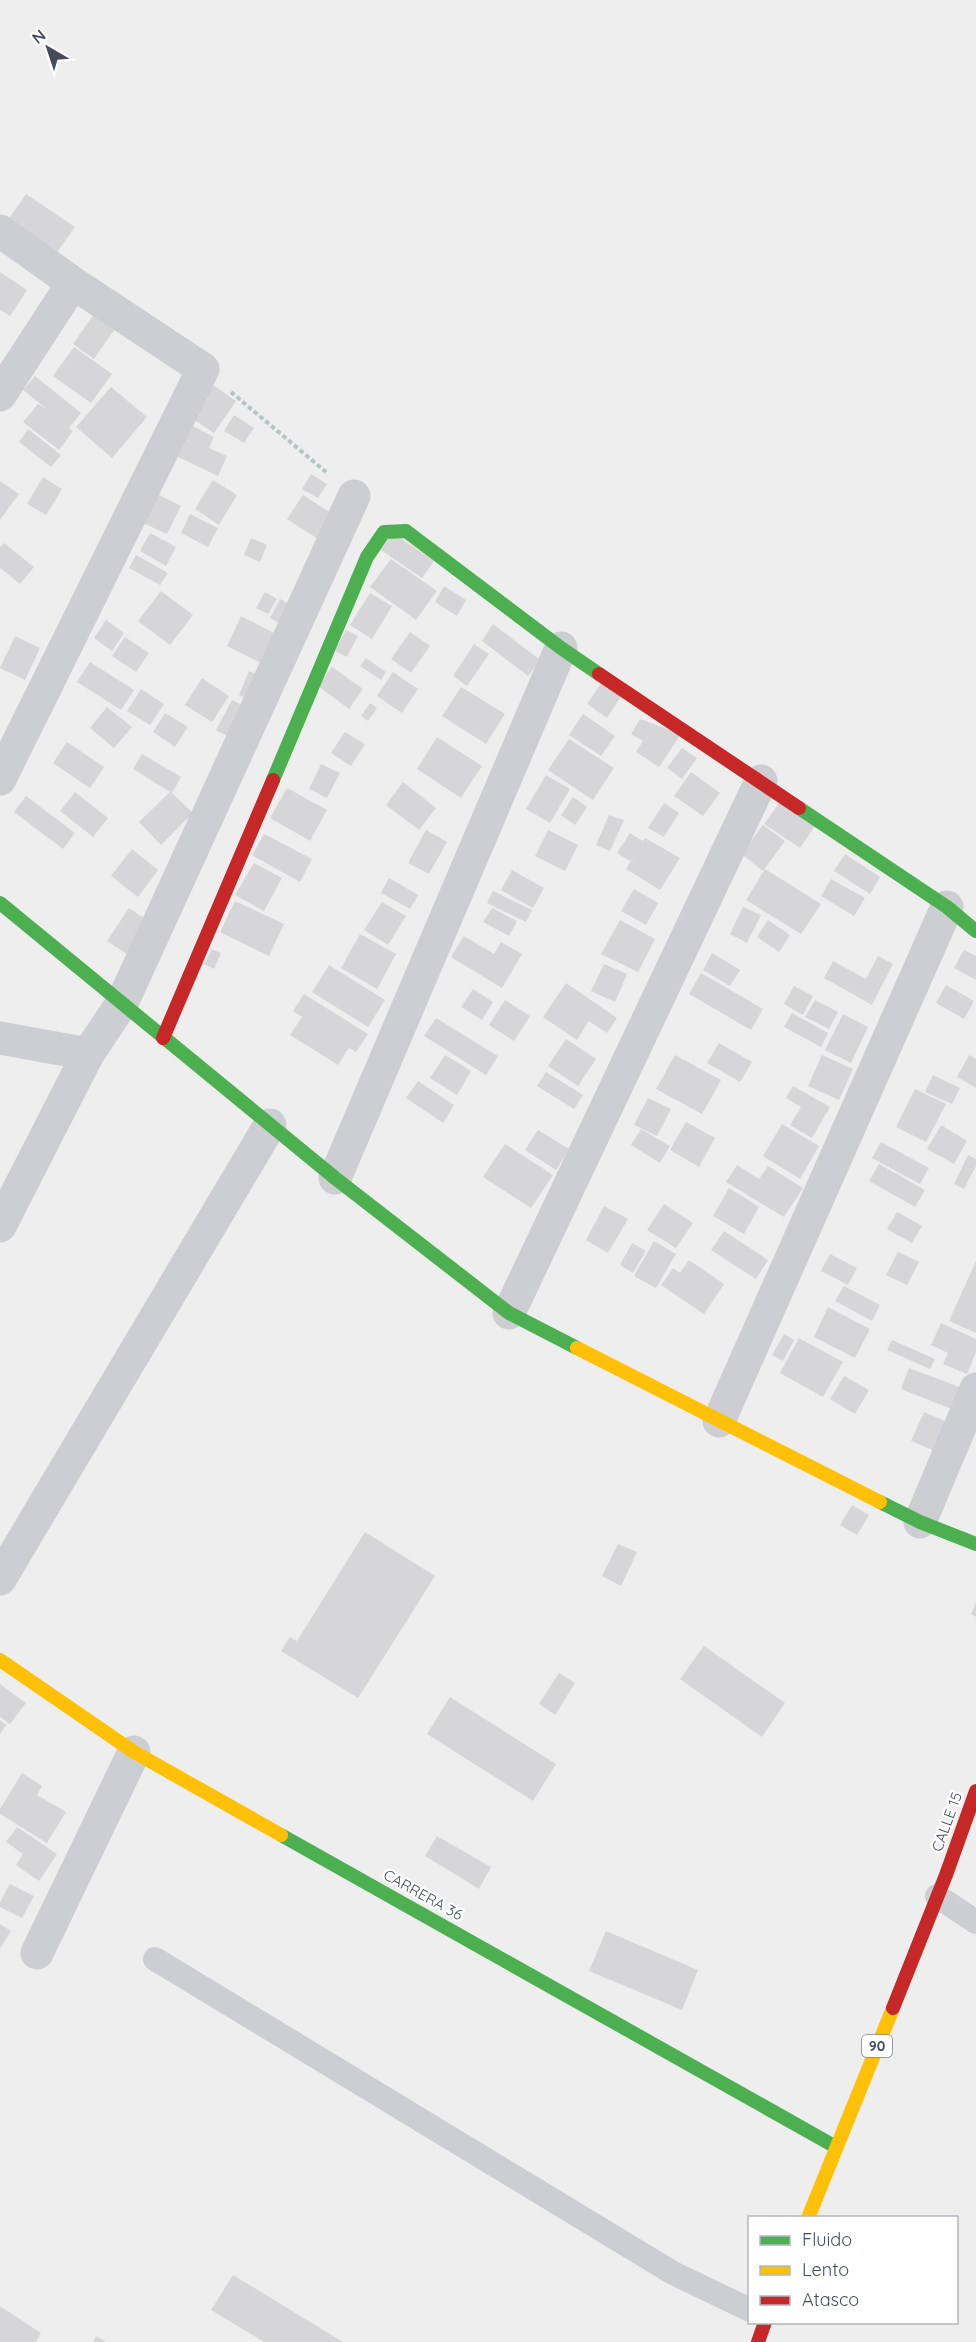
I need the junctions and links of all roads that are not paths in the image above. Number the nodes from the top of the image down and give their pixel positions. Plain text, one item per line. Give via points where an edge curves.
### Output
1 (0, 231) edge
2 (73, 283) junction
3 (0, 395) edge
4 (354, 496) road end
5 (561, 648) junction
6 (0, 779) edge
7 (761, 781) junction
8 (0, 903) edge
9 (947, 907) junction
10 (976, 931) edge
11 (122, 1003) junction
12 (0, 1038) edge
13 (163, 1038) junction
14 (88, 1054) junction
15 (270, 1125) junction
16 (335, 1178) junction
17 (0, 1226) edge
18 (509, 1312) junction
19 (976, 1389) edge
20 (719, 1421) junction
21 (920, 1522) junction
22 (976, 1544) edge
23 (0, 1579) edge
24 (0, 1660) edge
25 (134, 1752) junction
26 (976, 1791) edge
27 (976, 1822) edge
28 (941, 1886) junction
29 (976, 1922) edge
30 (37, 1953) dead end
31 (155, 1959) dead end
32 (836, 2147) junction
33 (808, 2216) edge
34 (748, 2309) edge
35 (764, 2324) edge
36 (758, 2342) edge

1 - 2 street
2 - 3 street
2 - 6 street via 203,369
4 - 11 street
5 - 7 main road
5 - 13 main road via 406,531 384,532 367,557
5 - 16 street
7 - 9 main road
7 - 18 street
8 - 11 main road
9 - 10 main road
9 - 20 street
11 - 13 main road
11 - 14 street
12 - 14 street
13 - 15 main road
14 - 17 street
15 - 16 main road
15 - 23 street
16 - 18 main road
18 - 20 main road
19 - 21 street
20 - 21 main road
21 - 22 main road
24 - 25 main road, CARRERA 36
25 - 30 street
25 - 32 main road, CARRERA 36
26 - 28 main road, CALLE 15 / 90
27 - 28 main road, CALLE 15 / 90
28 - 29 lane
28 - 32 main road, 90
31 - 34 lane via 673,2273
32 - 33 main road, 90
35 - 36 main road

